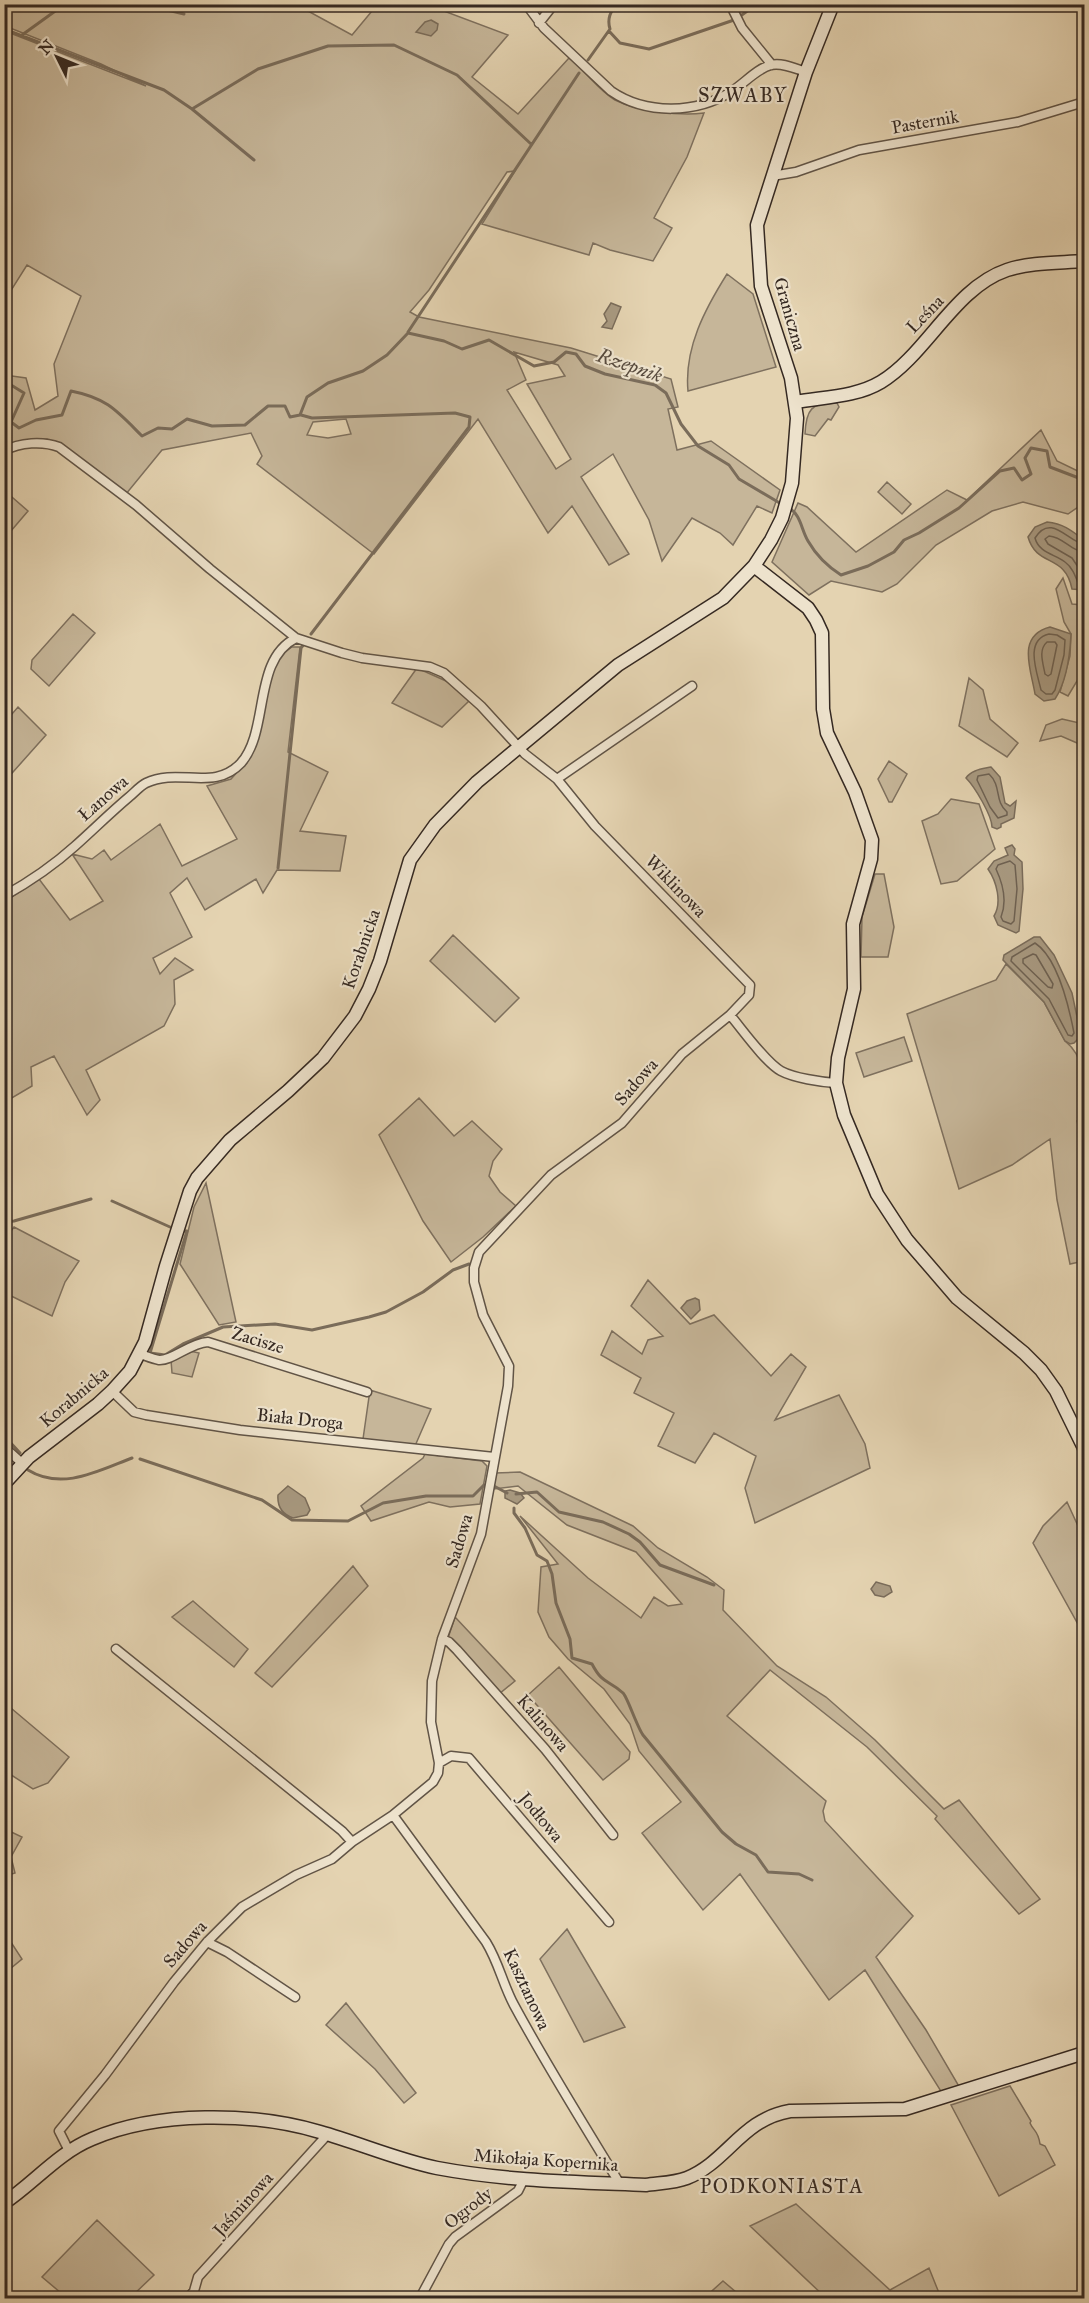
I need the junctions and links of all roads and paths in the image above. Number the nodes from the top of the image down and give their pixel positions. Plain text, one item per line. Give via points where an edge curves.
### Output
1 (526, 4) edge
2 (554, 4) edge
3 (730, 4) edge
4 (833, 4) edge
5 (539, 23) junction
6 (772, 65) junction
7 (806, 72) junction
8 (1084, 102) edge
9 (772, 176) junction
10 (1084, 261) edge
11 (796, 402) junction
12 (4, 451) edge
13 (794, 464) joint
14 (754, 566) junction
15 (296, 638) junction
16 (692, 686) dead end
17 (519, 748) junction
18 (557, 779) junction
19 (4, 896) edge
20 (730, 1015) junction
21 (836, 1083) junction
22 (140, 1354) junction
23 (112, 1391) junction
24 (367, 1392) dead end
25 (4, 1447) edge
26 (1084, 1448) edge
27 (494, 1457) junction
28 (22, 1464) junction
29 (4, 1484) edge
30 (442, 1640) junction
31 (116, 1649) dead end
32 (439, 1763) junction
33 (393, 1815) junction
34 (613, 1835) dead end
35 (351, 1842) junction
36 (609, 1922) dead end
37 (207, 1942) junction
38 (295, 1997) dead end
39 (1084, 2053) edge
40 (328, 2134) junction
41 (69, 2151) junction
42 (524, 2179) junction
43 (620, 2184) junction
44 (4, 2203) edge
45 (188, 2298) edge
46 (420, 2298) edge

1 - 5 street
2 - 5 street
3 - 6 street via 742,28
4 - 7 street, Graniczna
5 - 6 street via 611,91 623,100 645,106 703,106
6 - 7 street
7 - 9 street, Graniczna
8 - 9 street, Pasternik via 1018,122 859,150 796,172
9 - 11 street, Graniczna via 757,225 761,286
10 - 11 street, Leśna via 1019,267 997,274 971,293 882,381 852,393
11 - 13 street, Graniczna
12 - 15 street via 34,444 59,447 136,505
13 - 14 street, Korabnicka via 782,518
14 - 17 street, Korabnicka via 723,598 618,664
14 - 21 street via 808,608 822,633 823,709 828,733 872,840 871,859 853,924 854,989
15 - 17 street via 362,658 430,667 444,673
15 - 19 street, Łanowa via 282,648 272,666 251,747 229,774 217,778 171,777 146,783 58,860
16 - 18 street
17 - 18 street, Wiklinowa
17 - 22 street, Korabnicka via 477,782 418,847 405,873 369,989 338,1039 307,1074 230,1140 197,1178
18 - 20 street, Wiklinowa via 595,826 750,985 749,995
20 - 21 street via 780,1070
20 - 27 street, Sadowa via 682,1054 622,1123 551,1175 479,1252 474,1282 483,1314 509,1366
21 - 26 street via 844,1115 891,1218 957,1298 1041,1370
22 - 23 street, Korabnicka
22 - 24 street, Zacisze via 166,1359 189,1346 208,1342
23 - 27 street, Biała Droga via 134,1412 240,1430
23 - 28 street, Korabnicka
25 - 28 street
27 - 30 street, Sadowa via 481,1534
28 - 29 street, Korabnicka
30 - 32 street, Sadowa via 432,1682 431,1722
30 - 34 street, Kalinowa via 452,1644 534,1736
31 - 35 street
32 - 33 street, Sadowa via 433,1782
32 - 36 street, Jodłowa via 451,1756 470,1758
33 - 35 street, Sadowa
33 - 43 street, Kasztanowa via 486,1942 539,2051
35 - 37 street, Sadowa via 332,1859 242,1907
37 - 38 street
37 - 41 street, Sadowa via 59,2131
39 - 43 street, Mikołaja Kopernika via 905,2109 776,2113 744,2132 704,2169 686,2179
40 - 41 street, Mikołaja Kopernika via 247,2119 178,2120 123,2128
40 - 42 street, Mikołaja Kopernika via 433,2167
40 - 45 street, Jaśminowa via 198,2277
41 - 44 street, Mikołaja Kopernika
42 - 43 street, Mikołaja Kopernika
42 - 46 street, Ogrody via 518,2191 455,2236

